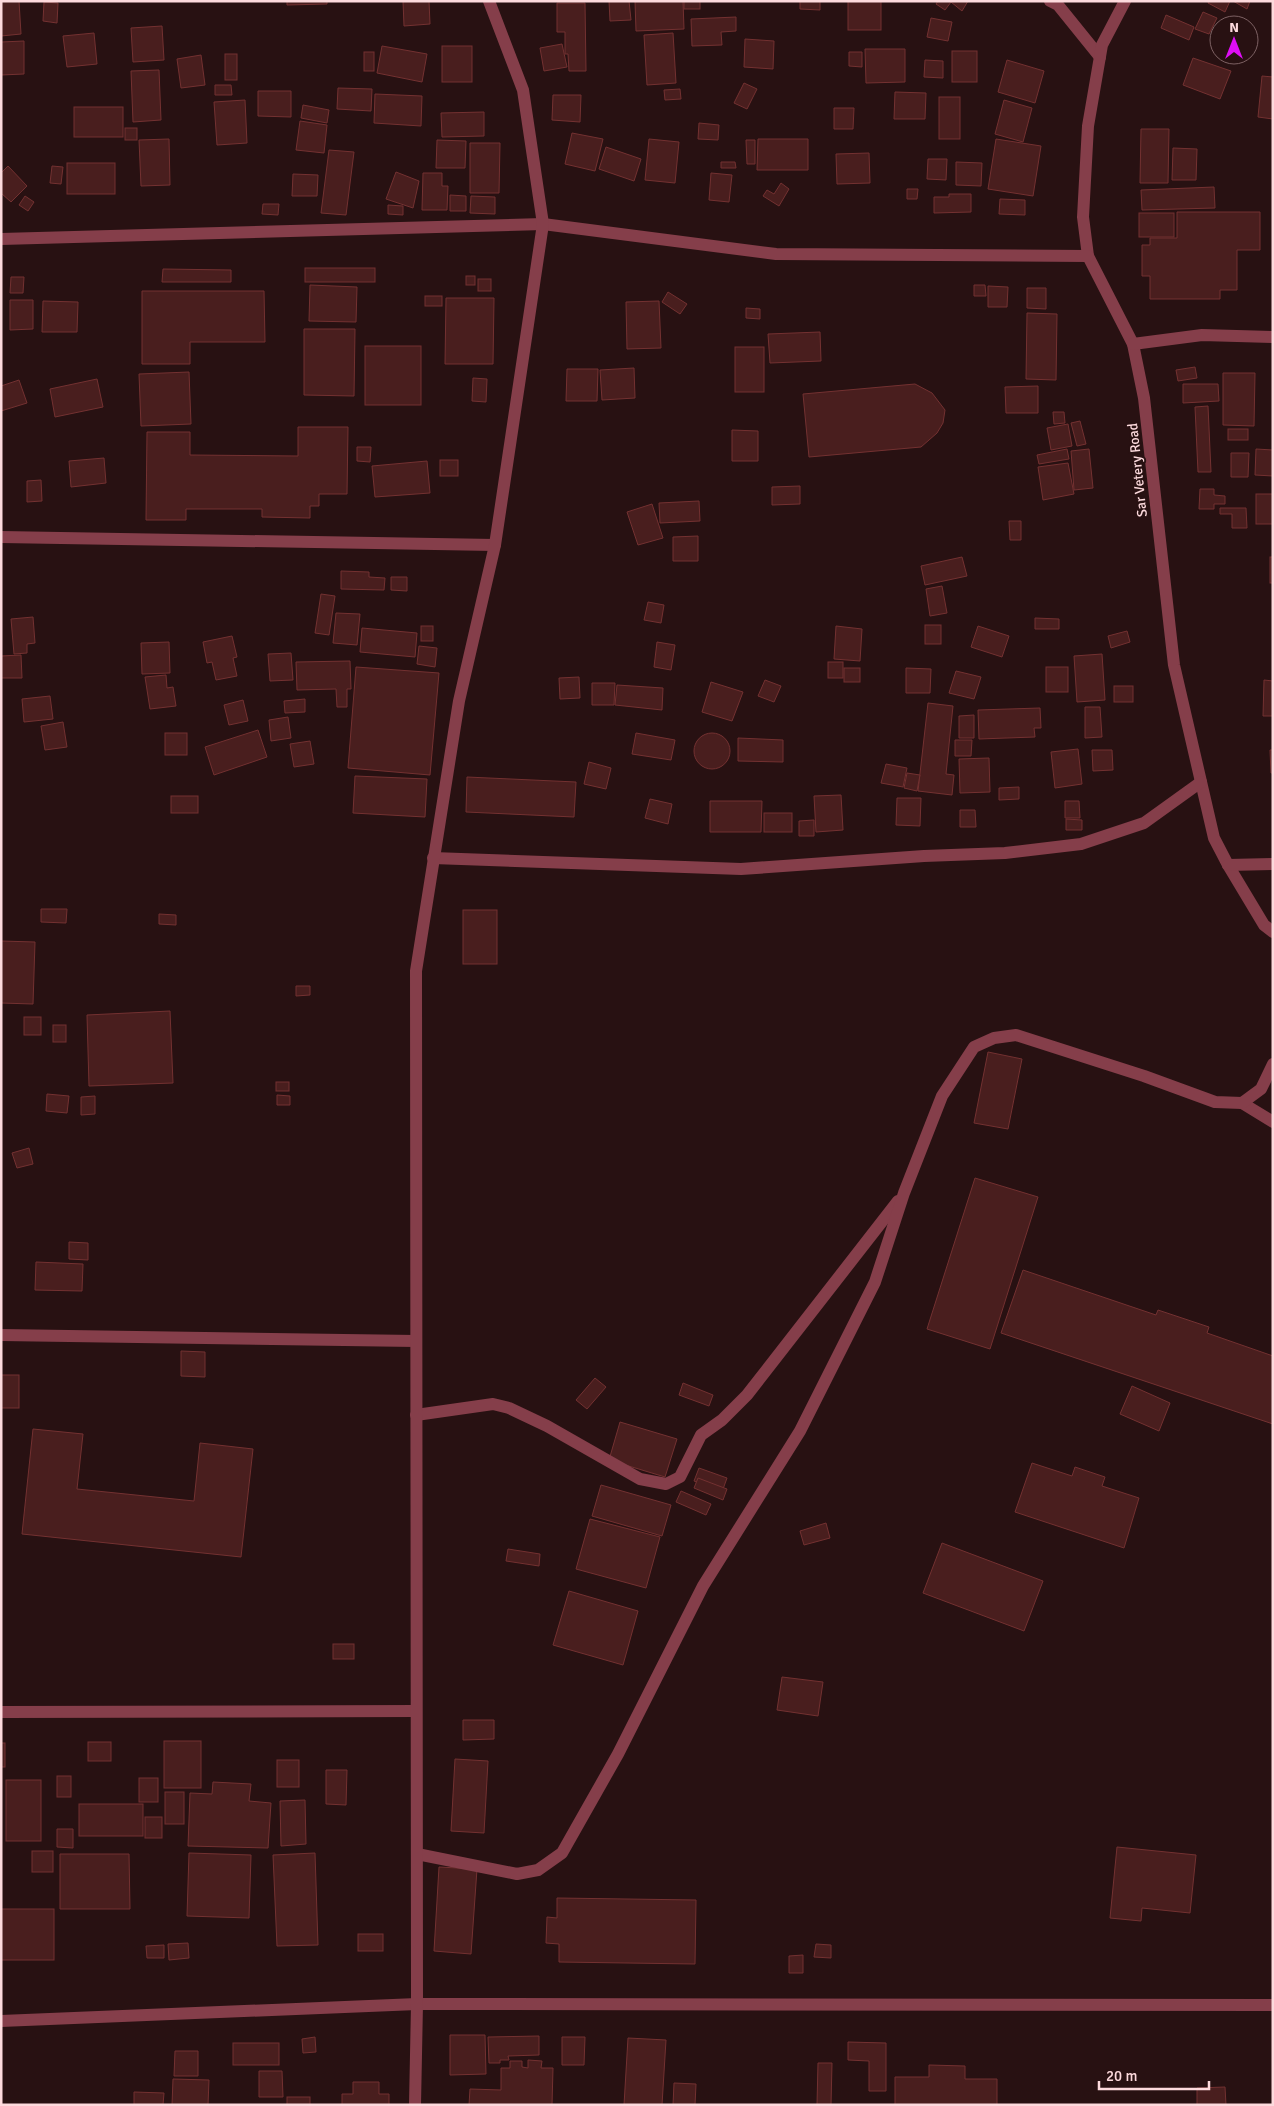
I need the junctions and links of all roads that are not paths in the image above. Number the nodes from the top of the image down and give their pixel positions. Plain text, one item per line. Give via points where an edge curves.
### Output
1 (489, 1) edge
2 (1050, 1) edge
3 (1125, 1) edge
4 (1100, 57) junction
5 (544, 224) junction
6 (1, 239) edge
7 (1088, 256) junction
8 (1273, 338) edge
9 (1133, 344) junction
10 (1, 536) edge
11 (495, 545) junction
12 (1202, 782) junction
13 (433, 858) junction
14 (1273, 864) edge
15 (1228, 865) junction
16 (1273, 932) edge
17 (1273, 1064) edge
18 (1242, 1103) junction
19 (1273, 1122) edge
20 (904, 1193) junction
21 (1, 1334) edge
22 (416, 1341) junction
23 (416, 1415) junction
24 (1, 1712) edge
25 (416, 1712) junction
26 (417, 1854) junction
27 (418, 2004) junction
28 (1273, 2005) edge
29 (1, 2021) edge
30 (415, 2105) edge

1 - 5 street via 523,90
2 - 4 street via 1058,5
3 - 4 street, Sar Vetery Road via 1102,45
4 - 7 street, Sar Vetery Road via 1088,126 1083,218
5 - 6 street
5 - 7 street via 776,254
5 - 11 street
7 - 9 street, Sar Vetery Road
8 - 9 street via 1202,335
9 - 12 street, Sar Vetery Road via 1144,398 1174,665
10 - 11 street
11 - 13 street via 459,700
12 - 13 street via 1144,823 1081,844 1006,853 741,869
12 - 15 street, Sar Vetery Road via 1214,838
13 - 22 street via 416,971
14 - 15 street
15 - 16 street, Sar Vetery Road via 1264,925
17 - 18 street via 1260,1089
18 - 19 street
18 - 20 street via 1216,1102 1016,1036 994,1038 974,1047 942,1096
20 - 23 street via 747,1395 701,1435 680,1477 666,1484 640,1479 509,1408 485,1404
20 - 26 street via 875,1282 800,1431 703,1586 618,1754 562,1854 538,1870 517,1874
21 - 22 street
22 - 23 street
23 - 25 street
24 - 25 street
25 - 26 street
26 - 27 street
27 - 28 street
27 - 29 street
27 - 30 street

